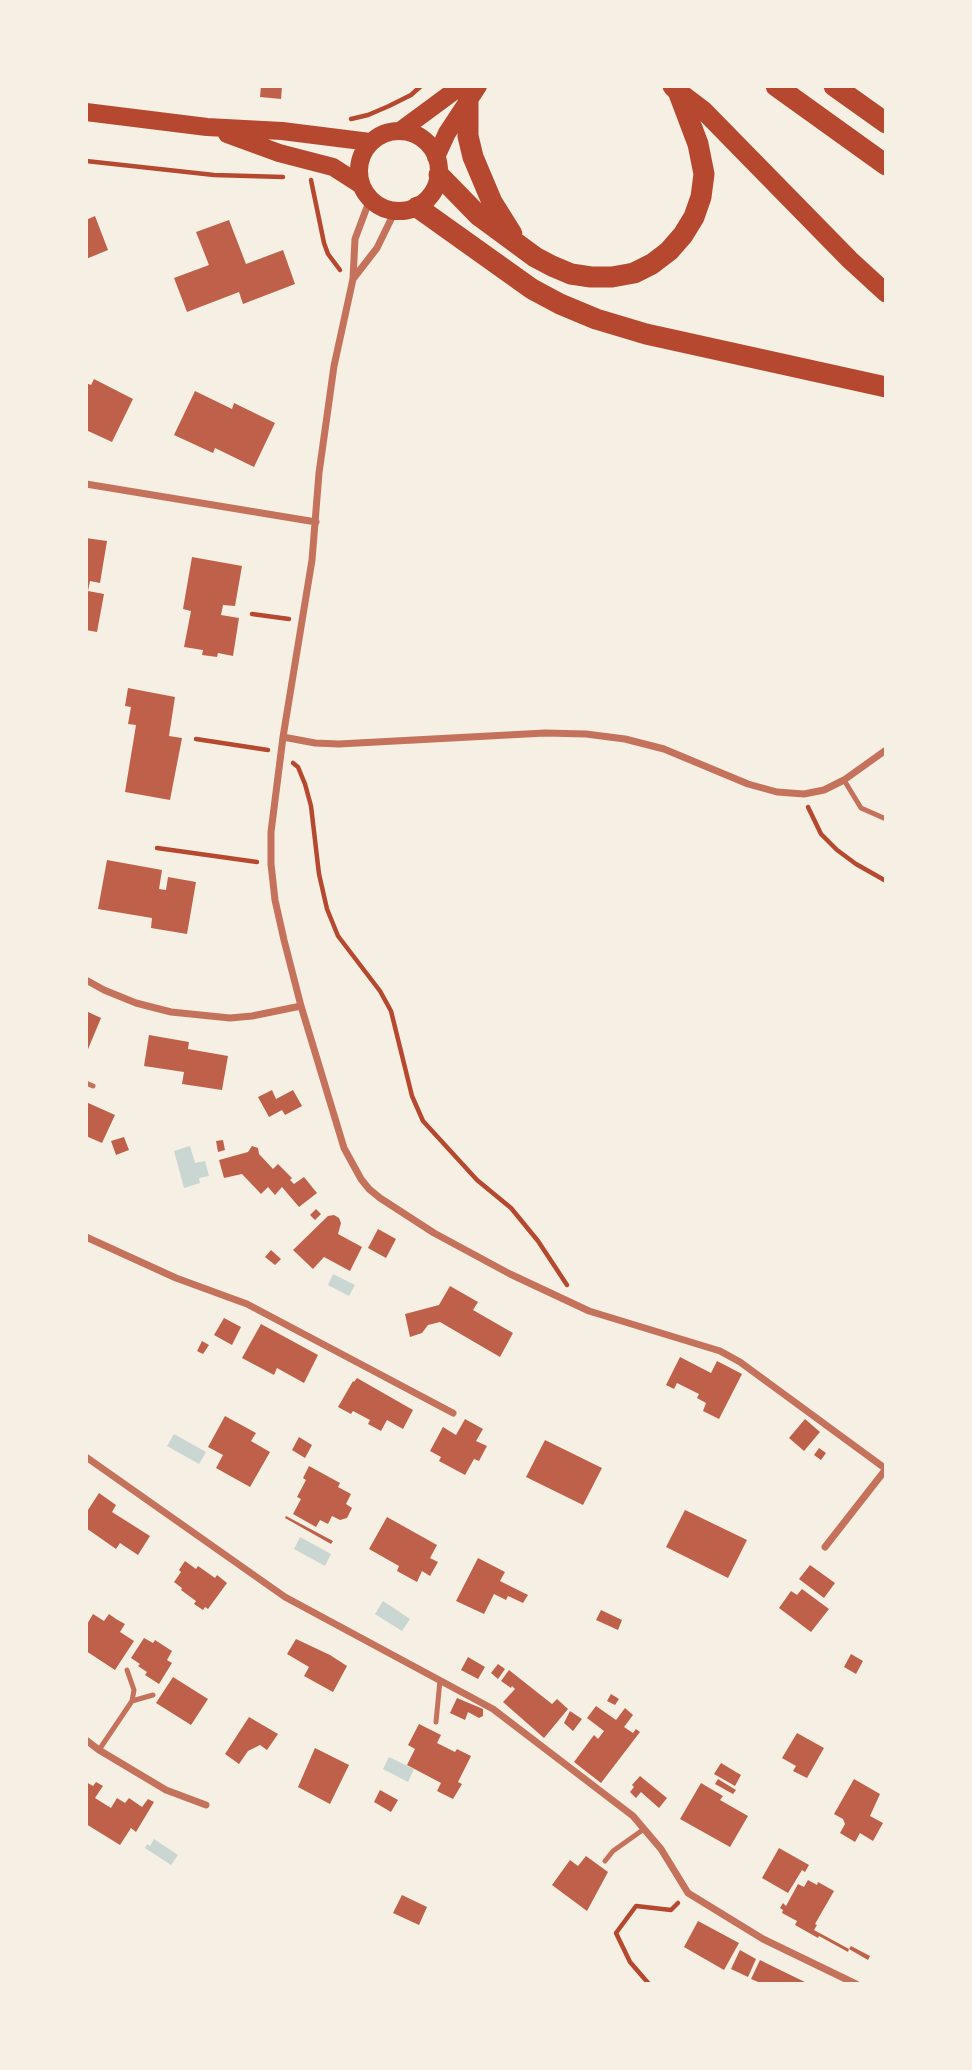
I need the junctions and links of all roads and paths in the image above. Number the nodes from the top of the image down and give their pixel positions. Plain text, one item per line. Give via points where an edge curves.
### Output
1 (421, 86) edge
2 (776, 86) edge
3 (834, 86) edge
4 (675, 88) edge
5 (469, 91) edge
6 (86, 112) edge
7 (348, 119) dead end
8 (886, 123) edge
9 (207, 127) junction
10 (400, 131) junction
11 (370, 142) junction
12 (86, 161) edge
13 (886, 165) edge
14 (437, 166) junction
15 (283, 177) dead end
16 (311, 178) dead end
17 (365, 192) junction
18 (417, 206) junction
19 (395, 211) junction
20 (519, 244) junction
21 (352, 282) junction
22 (886, 293) edge
23 (886, 387) edge
24 (86, 484) edge
25 (316, 523) junction
26 (252, 614) dead end
27 (303, 622) junction
28 (283, 737) junction
29 (196, 739) dead end
30 (886, 750) edge
31 (281, 752) junction
32 (844, 780) junction
33 (804, 794) junction
34 (886, 819) edge
35 (157, 848) dead end
36 (271, 864) junction
37 (886, 881) edge
38 (86, 979) edge
39 (302, 1006) junction
40 (86, 1083) edge
41 (93, 1086) dead end
42 (86, 1237) edge
43 (580, 1307) junction
44 (453, 1413) dead end
45 (86, 1457) edge
46 (825, 1547) dead end
47 (127, 1670) dead end
48 (440, 1681) junction
49 (153, 1695) dead end
50 (132, 1702) junction
51 (436, 1722) dead end
52 (86, 1740) edge
53 (99, 1750) junction
54 (205, 1805) dead end
55 (644, 1829) junction
56 (605, 1861) dead end
57 (671, 1910) dead end
58 (649, 1984) edge
59 (856, 1984) edge

1 - 7 path via 389,106
2 - 13 highway
3 - 8 highway
4 - 20 highway via 698,144 704,174 694,217 669,251 634,273 591,277 552,266
4 - 22 highway via 703,110
5 - 10 main road
5 - 14 main road via 447,133
5 - 20 highway via 468,136 473,157 492,202
6 - 9 main road
9 - 11 main road
9 - 17 main road via 332,167
10 - 11 main road
10 - 14 main road via 422,138
11 - 17 main road via 358,169
12 - 15 path via 214,175
14 - 18 main road via 435,188
14 - 20 highway via 478,215
16 - 21 path via 324,243 335,265
17 - 19 main road
17 - 21 street
18 - 19 main road
18 - 23 highway via 532,289 596,319
19 - 21 street via 377,248
21 - 25 street via 334,366
24 - 25 street
25 - 27 street
26 - 27 path
27 - 28 street
28 - 31 street
28 - 33 street via 339,744 586,734 664,749 748,784
29 - 31 path
30 - 32 street
31 - 36 street
31 - 43 path via 298,767 305,784 327,909 338,936 391,1011 412,1096 423,1121 477,1180 511,1208 559,1270
32 - 33 street
32 - 34 lane via 861,808
33 - 37 path via 821,834
35 - 36 path
36 - 39 street via 275,900
38 - 39 street via 136,1003 171,1012 230,1018
39 - 43 street via 344,1148 361,1179 380,1198 434,1233
40 - 41 lane
42 - 44 street via 247,1304
43 - 46 street via 720,1351 886,1469
45 - 48 street via 285,1597
47 - 50 lane via 134,1690
48 - 51 lane
48 - 55 street via 493,1709
49 - 50 lane
50 - 53 lane
52 - 53 street
53 - 54 street via 166,1790
55 - 56 lane
55 - 59 street via 688,1893 762,1939
57 - 58 path via 636,1906 616,1933 630,1962

